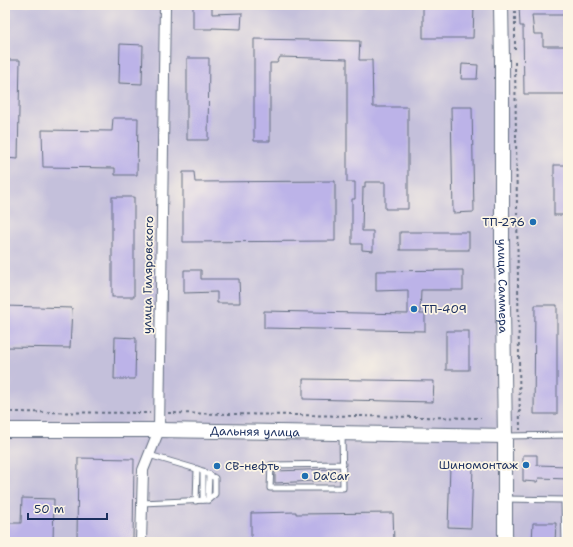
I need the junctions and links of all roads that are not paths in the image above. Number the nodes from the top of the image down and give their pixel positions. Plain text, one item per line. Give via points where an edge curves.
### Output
1 (164, 5) edge
2 (501, 5) edge
3 (5, 430) edge
4 (159, 430) junction
5 (342, 433) junction
6 (568, 435) edge
7 (505, 436) junction
8 (149, 455) junction
9 (343, 464) junction
10 (197, 469) junction
11 (203, 471) junction
12 (205, 500) junction
13 (505, 500) junction
14 (196, 501) junction
15 (142, 503) junction
16 (141, 542) edge
17 (505, 542) edge
18 (566, 542) edge

1 - 4 street, улица Гиляровского
2 - 7 street, улица Саммера
3 - 4 street, Дальняя улица
4 - 5 street, Дальняя улица
4 - 8 street, улица Гиляровского
5 - 7 street, Дальняя улица
5 - 9 lane
6 - 7 lane
7 - 13 street, улица Саммера
8 - 10 lane
8 - 15 street, улица Гиляровского via 143,470
9 - 9 lane via 343,488 270,488 270,465
10 - 11 lane
10 - 14 lane
11 - 12 lane
11 - 12 lane via 215,478 215,494
12 - 14 lane
13 - 17 street, улица Саммера
13 - 18 lane via 564,500
14 - 15 lane
15 - 16 street, улица Гиляровского

